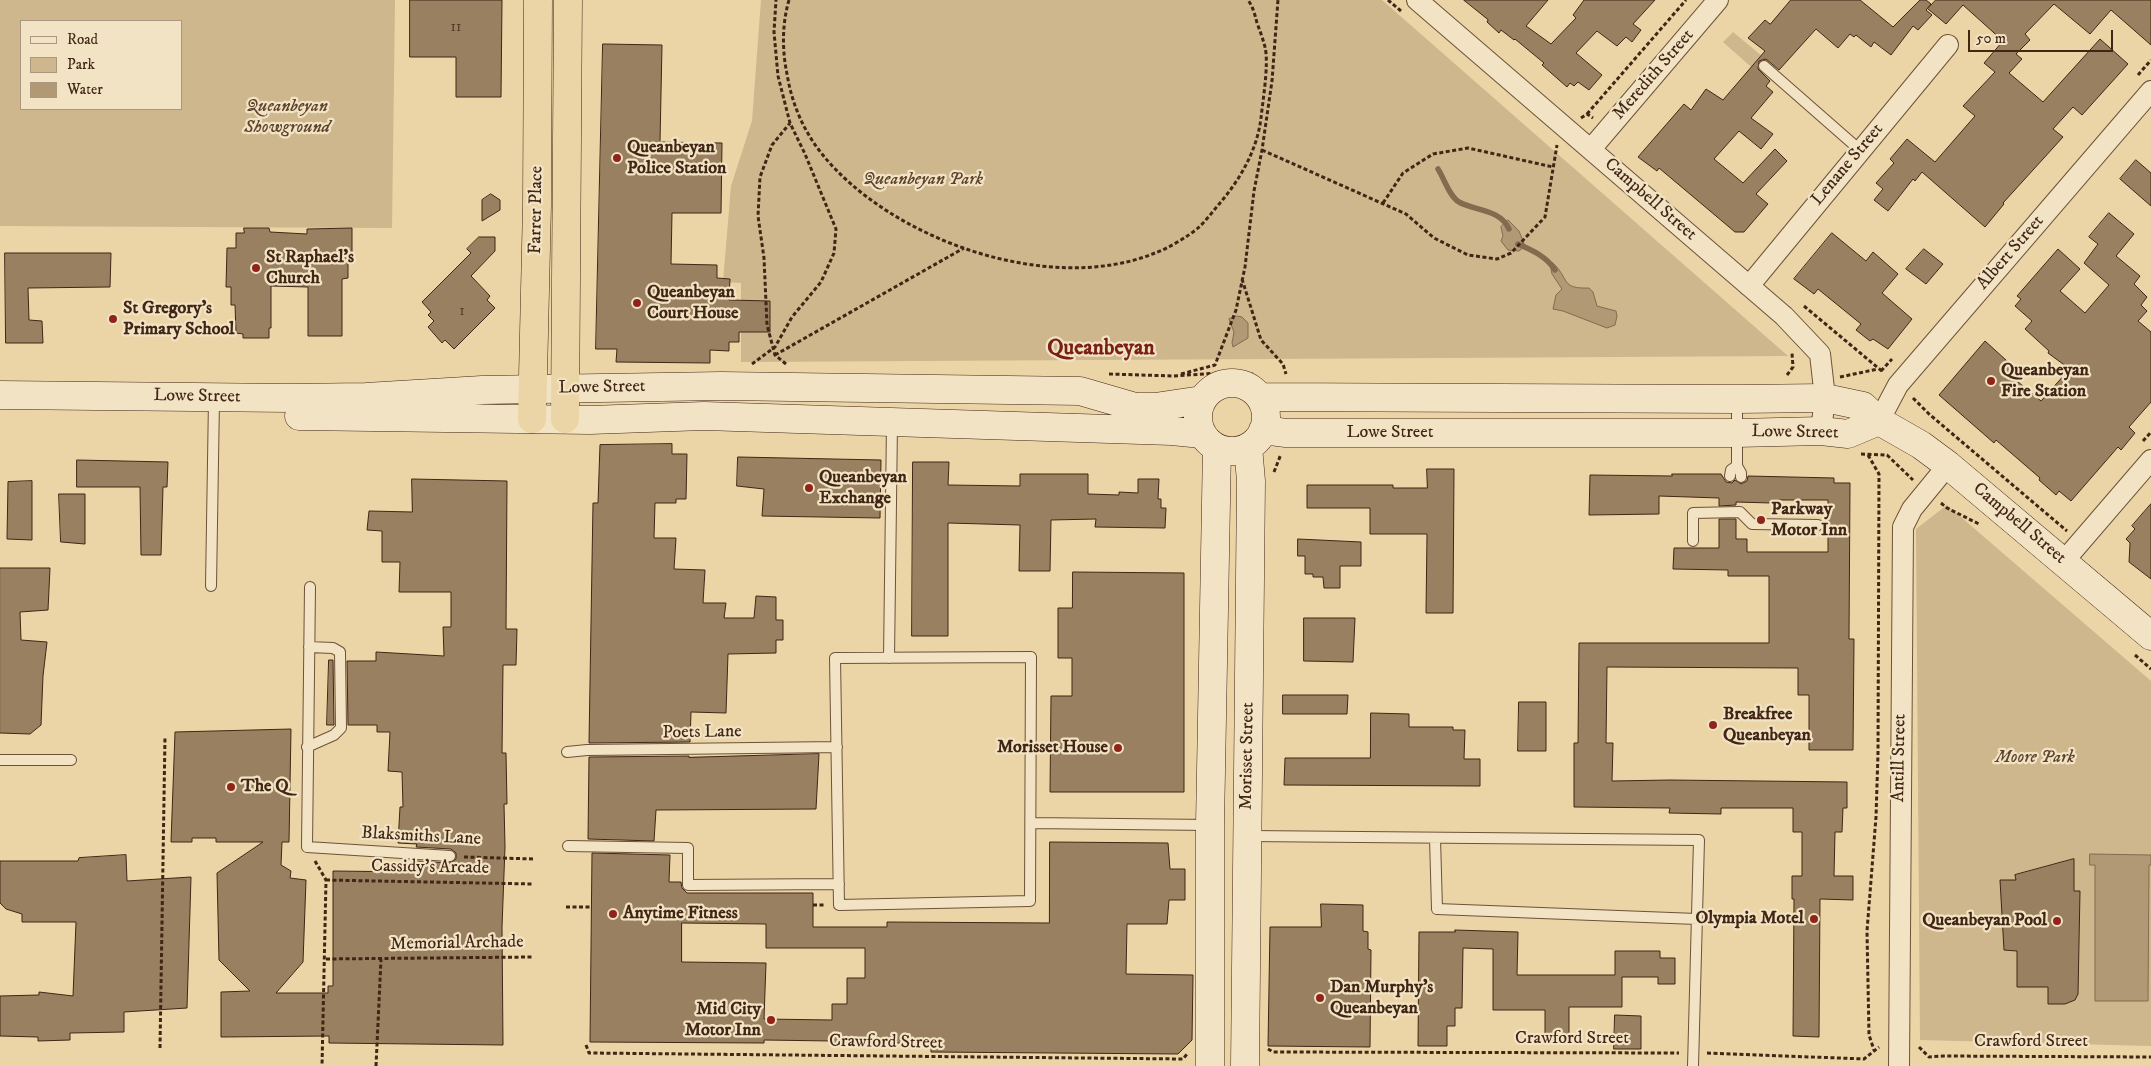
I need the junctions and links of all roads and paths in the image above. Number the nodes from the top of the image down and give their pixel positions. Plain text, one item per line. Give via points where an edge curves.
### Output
1 (776, 0) edge
2 (789, 0) edge
3 (1248, 0) edge
4 (1278, 0) edge
5 (1388, 0) edge
6 (1686, 0) edge
7 (1718, 0) edge
8 (1410, 6) edge
9 (538, 10) edge
10 (568, 10) edge
11 (1948, 45) dead end
12 (1764, 66) dead end
13 (2151, 90) edge
14 (1587, 114) dead end
15 (790, 123) junction
16 (1550, 138) dead end
17 (1590, 149) junction
18 (1262, 150) junction
19 (1861, 150) junction
20 (1565, 151) dead end
21 (1383, 203) junction
22 (964, 248) junction
23 (1242, 279) junction
24 (1749, 286) junction
25 (773, 348) junction
26 (1792, 350) dead end
27 (775, 355) junction
28 (749, 366) dead end
29 (789, 367) dead end
30 (1100, 374) dead end
31 (1173, 376) junction
32 (1278, 376) dead end
33 (1783, 382) dead end
34 (1260, 386) junction
35 (566, 389) junction
36 (533, 390) junction
37 (0, 395) edge
38 (1824, 398) junction
39 (1737, 399) junction
40 (1202, 400) junction
41 (213, 406) junction
42 (0, 412) edge
43 (532, 419) junction
44 (565, 419) junction
45 (1879, 421) junction
46 (892, 423) junction
47 (1822, 431) junction
48 (1737, 433) junction
49 (1256, 438) junction
50 (1210, 441) junction
51 (1868, 454) dead end
52 (2151, 460) edge
53 (1948, 465) junction
54 (1736, 476) dead end
55 (1818, 525) dead end
56 (1693, 541) dead end
57 (2064, 561) junction
58 (211, 586) dead end
59 (310, 587) dead end
60 (2151, 636) edge
61 (309, 648) junction
62 (889, 658) junction
63 (165, 736) dead end
64 (307, 747) junction
65 (836, 747) junction
66 (567, 752) dead end
67 (0, 760) edge
68 (71, 760) dead end
69 (1031, 823) junction
70 (1210, 825) junction
71 (1247, 836) junction
72 (1435, 838) junction
73 (568, 846) dead end
74 (307, 847) junction
75 (450, 856) joint
76 (534, 858) dead end
77 (326, 880) junction
78 (533, 884) dead end
79 (839, 884) junction
80 (566, 906) dead end
81 (592, 908) dead end
82 (1697, 919) junction
83 (532, 957) dead end
84 (326, 959) junction
85 (381, 959) junction
86 (1917, 1045) dead end
87 (586, 1046) dead end
88 (160, 1048) dead end
89 (1267, 1048) dead end
90 (1694, 1053) junction
91 (2151, 1057) edge
92 (1183, 1059) dead end
93 (322, 1066) edge
94 (376, 1066) edge
95 (1210, 1066) edge
96 (1245, 1066) edge
97 (1693, 1066) edge
98 (1899, 1066) edge

1 - 15 path via 774,32 778,76
2 - 22 path via 783,40 784,64 792,101 822,154 877,204 904,222
3 - 22 path via 1266,49 1260,123 1252,155 1231,191 1198,228 1156,253 1110,266 1047,266 1015,262
4 - 18 path via 1272,81
5 - 8 path
6 - 14 path, Meredith Street
7 - 17 street, Meredith Street
8 - 17 street, Campbell Street
9 - 10 highway
9 - 36 highway, Farrer Place
10 - 35 highway, Farrer Place
11 - 19 street, Lenane Street
12 - 19 lane
13 - 45 street, Albert Street via 1898,385
15 - 25 path via 772,145 760,178 758,216 764,258 767,325
15 - 25 path via 836,229 834,253 821,282 792,317
16 - 20 path
17 - 24 street, Campbell Street
18 - 21 path
18 - 23 path
19 - 24 street, Lenane Street
21 - 21 path via 1406,214 1434,238 1468,255 1497,259 1510,253 1545,217 1553,167 1468,148 1433,154 1402,173
22 - 27 path
23 - 31 path via 1236,310 1214,365
23 - 32 path via 1260,340 1283,364 1287,376
24 - 38 street, Campbell Street via 1784,316 1820,354
25 - 27 path
25 - 28 path
26 - 33 path via 1792,367
27 - 29 path
30 - 31 path
31 - 34 path via 1234,372
34 - 39 street, Lowe Street
34 - 40 street via 1255,391 1244,384 1221,384
34 - 49 street via 1265,411
35 - 36 street, Lowe Street
35 - 40 street, Lowe Street via 721,386 1080,391 1135,407
35 - 44 highway, Farrer Place
36 - 41 street, Lowe Street
36 - 43 highway, Farrer Place
37 - 41 street, Lowe Street
38 - 39 street, Lowe Street
38 - 45 street, Lowe Street via 1863,406
38 - 47 street, Campbell Street
39 - 48 lane
40 - 50 street via 1197,416
41 - 42 street, Lowe Street via 48,414
41 - 43 street, Lowe Street
41 - 58 lane
43 - 44 street, Lowe Street
44 - 46 street, Lowe Street via 704,416
45 - 47 street, Lowe Street via 1848,434
45 - 53 street, Campbell Street
46 - 50 street, Lowe Street via 1172,431
46 - 62 lane
47 - 48 street, Lowe Street
48 - 49 street, Lowe Street via 1286,433
48 - 54 lane via 1737,466 1730,470
49 - 50 street via 1232,451
49 - 71 street, Morisset Street via 1251,481
50 - 70 street, Morisset Street
51 - 90 path, Crawford Street via 1879,474 1877,791 1866,931 1869,1035 1874,1050 1864,1059
52 - 57 street
53 - 57 street, Campbell Street
53 - 98 street, Antill Street via 1912,509 1903,527
55 - 56 lane via 1752,524 1740,507 1729,507 1693,512
57 - 60 street, Campbell Street
59 - 61 lane
61 - 64 lane
61 - 64 lane via 333,648 340,652 341,728 334,735
62 - 65 lane via 835,658
62 - 69 lane via 1031,657
63 - 88 path
64 - 74 lane
65 - 66 lane, Poets Lane
65 - 79 lane
67 - 68 lane
69 - 70 lane
69 - 79 lane via 1030,901 839,905
70 - 95 street, Morisset Street
71 - 72 lane
71 - 96 street, Morisset Street
72 - 82 lane via 1437,909
72 - 82 lane via 1699,840
73 - 79 lane via 688,848 688,885
74 - 75 lane, Blaksmiths Lane
74 - 77 path
75 - 76 path, Blaksmiths Lane
77 - 78 path, Cassidy's Arcade
77 - 84 path
80 - 81 path
82 - 90 lane
83 - 85 path, Memorial Archade
84 - 85 path, Memorial Archade
84 - 93 path
85 - 94 path, Memorial Archade
86 - 91 path, Crawford Street via 1929,1057
87 - 92 path, Crawford Street via 589,1053
89 - 90 path, Crawford Street via 1273,1052
90 - 97 lane

